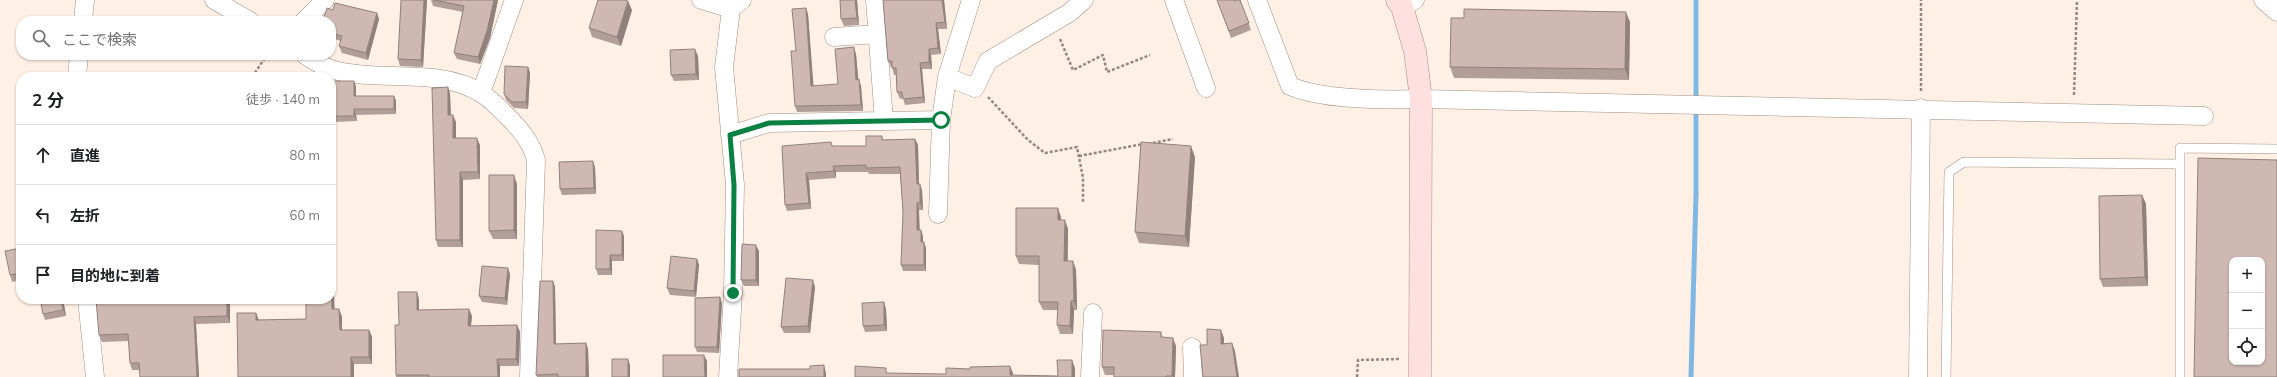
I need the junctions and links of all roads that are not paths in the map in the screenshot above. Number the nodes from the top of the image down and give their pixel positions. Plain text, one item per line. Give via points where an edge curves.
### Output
1 (85, 0) edge
2 (214, 0) edge
3 (325, 0) edge
4 (514, 0) edge
5 (701, 0) edge
6 (874, 0) edge
7 (971, 0) edge
8 (1084, 0) edge
9 (1174, 0) edge
10 (1257, 0) edge
11 (2263, 0) edge
12 (1405, 2) edge
13 (737, 5) edge
14 (2277, 12) edge
15 (83, 16) edge
16 (241, 16) edge
17 (309, 16) edge
18 (877, 34) junction
19 (834, 37) dead end
20 (79, 60) edge
21 (315, 60) edge
22 (77, 72) edge
23 (947, 77) junction
24 (1206, 88) dead end
25 (481, 93) junction
26 (1421, 99) junction
27 (1921, 108) junction
28 (2204, 116) dead end
29 (941, 120) junction
30 (884, 121) junction
31 (730, 135) junction
32 (2277, 149) edge
33 (2180, 164) junction
34 (938, 214) dead end
35 (88, 304) edge
36 (1093, 313) dead end
37 (1192, 347) dead end
38 (1420, 368) edge
39 (95, 377) edge
40 (528, 377) edge
41 (728, 377) edge
42 (1090, 377) edge
43 (1193, 377) edge
44 (1918, 377) edge
45 (1946, 377) edge
46 (2180, 377) edge

1 - 15 street
2 - 16 street
3 - 17 street
4 - 25 street
5 - 13 street
6 - 18 street
7 - 23 street
8 - 23 street via 988,61 975,88
9 - 24 street
10 - 26 street via 1290,86 1301,91 1382,100
11 - 14 street
12 - 26 street
13 - 31 street via 724,67
18 - 19 street
18 - 30 street
20 - 22 street
21 - 25 street via 336,71 434,79 460,84
23 - 29 street
25 - 40 street via 521,131 533,149 536,160
26 - 27 street
26 - 38 street
27 - 28 street
27 - 44 street
29 - 30 street
29 - 34 street
30 - 31 street via 769,123
31 - 41 street via 734,185 733,293
32 - 33 lane via 2180,148
33 - 45 lane via 1964,162 1949,172
33 - 46 lane
35 - 39 street
36 - 42 street
37 - 43 street

